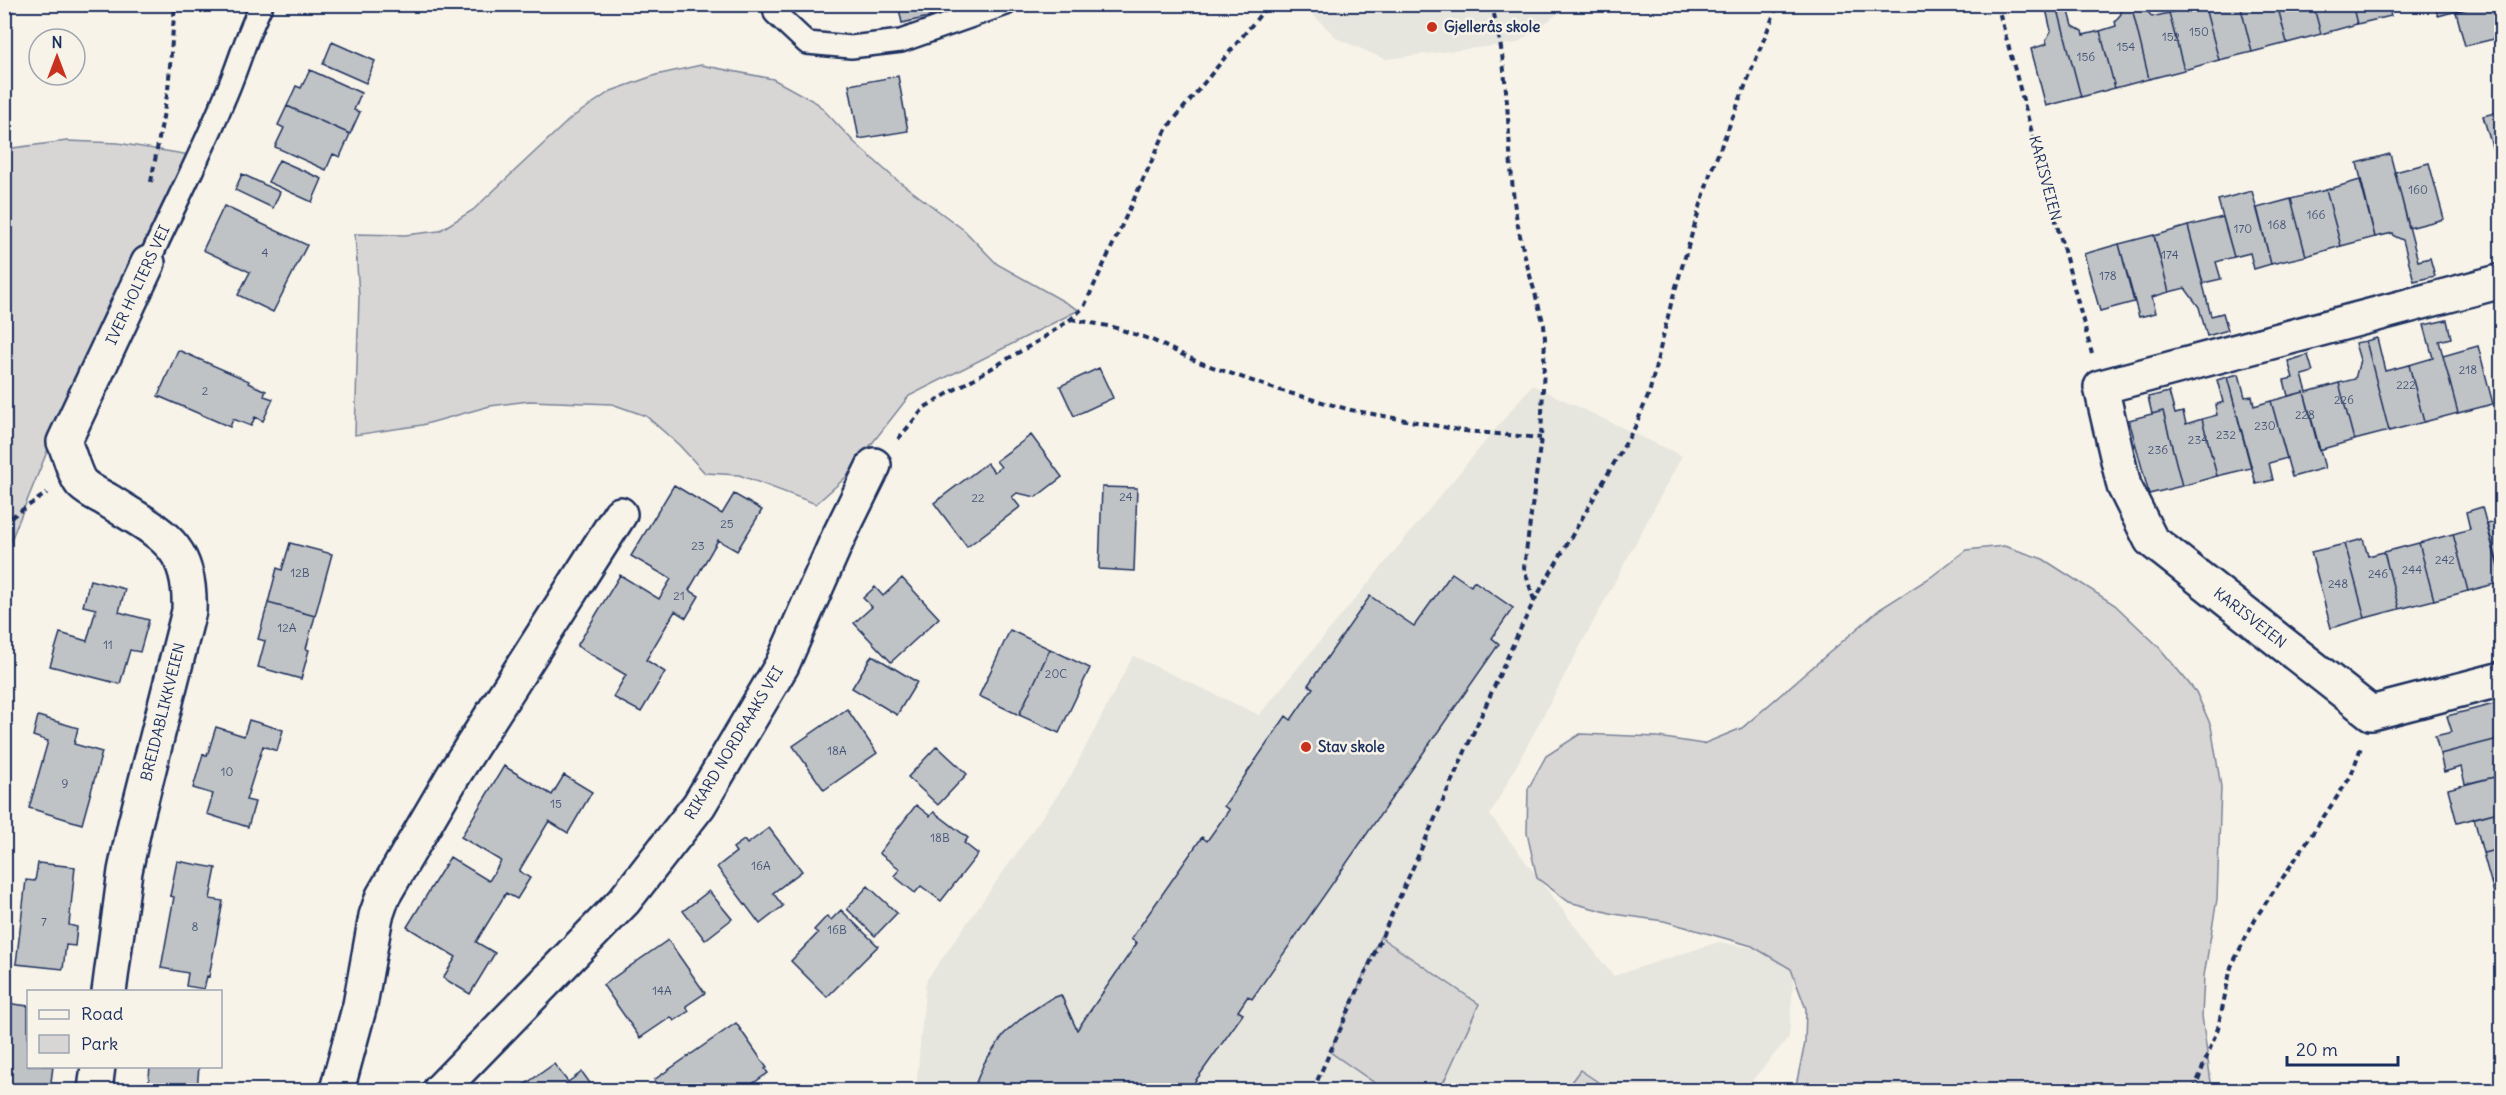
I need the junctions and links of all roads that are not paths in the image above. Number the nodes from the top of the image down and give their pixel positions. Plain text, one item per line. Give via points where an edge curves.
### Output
1 (261, 4) edge
2 (774, 4) edge
3 (1006, 4) edge
4 (148, 262) joint
5 (2502, 281) edge
6 (874, 465) road end
7 (81, 483) joint
8 (620, 514) dead end
9 (2502, 679) edge
10 (109, 990) edge
11 (98, 1068) edge
12 (95, 1090) edge
13 (337, 1090) edge
14 (441, 1090) edge

1 - 4 lane, IVER HOLTERS VEI via 209,135
2 - 3 lane via 775,13 807,43 851,47 900,40
4 - 7 street, IVER HOLTERS VEI via 64,442
5 - 9 street, KARISVEIEN via 2102,387 2124,486 2151,540 2371,713
6 - 14 street, RIKARD NORDRAAKS VEI via 782,665 699,805 624,901
7 - 10 street, BREIDABLIKKVEIEN via 167,538 187,570 190,588 189,611 125,871
8 - 13 street via 453,776 383,896
11 - 12 street

